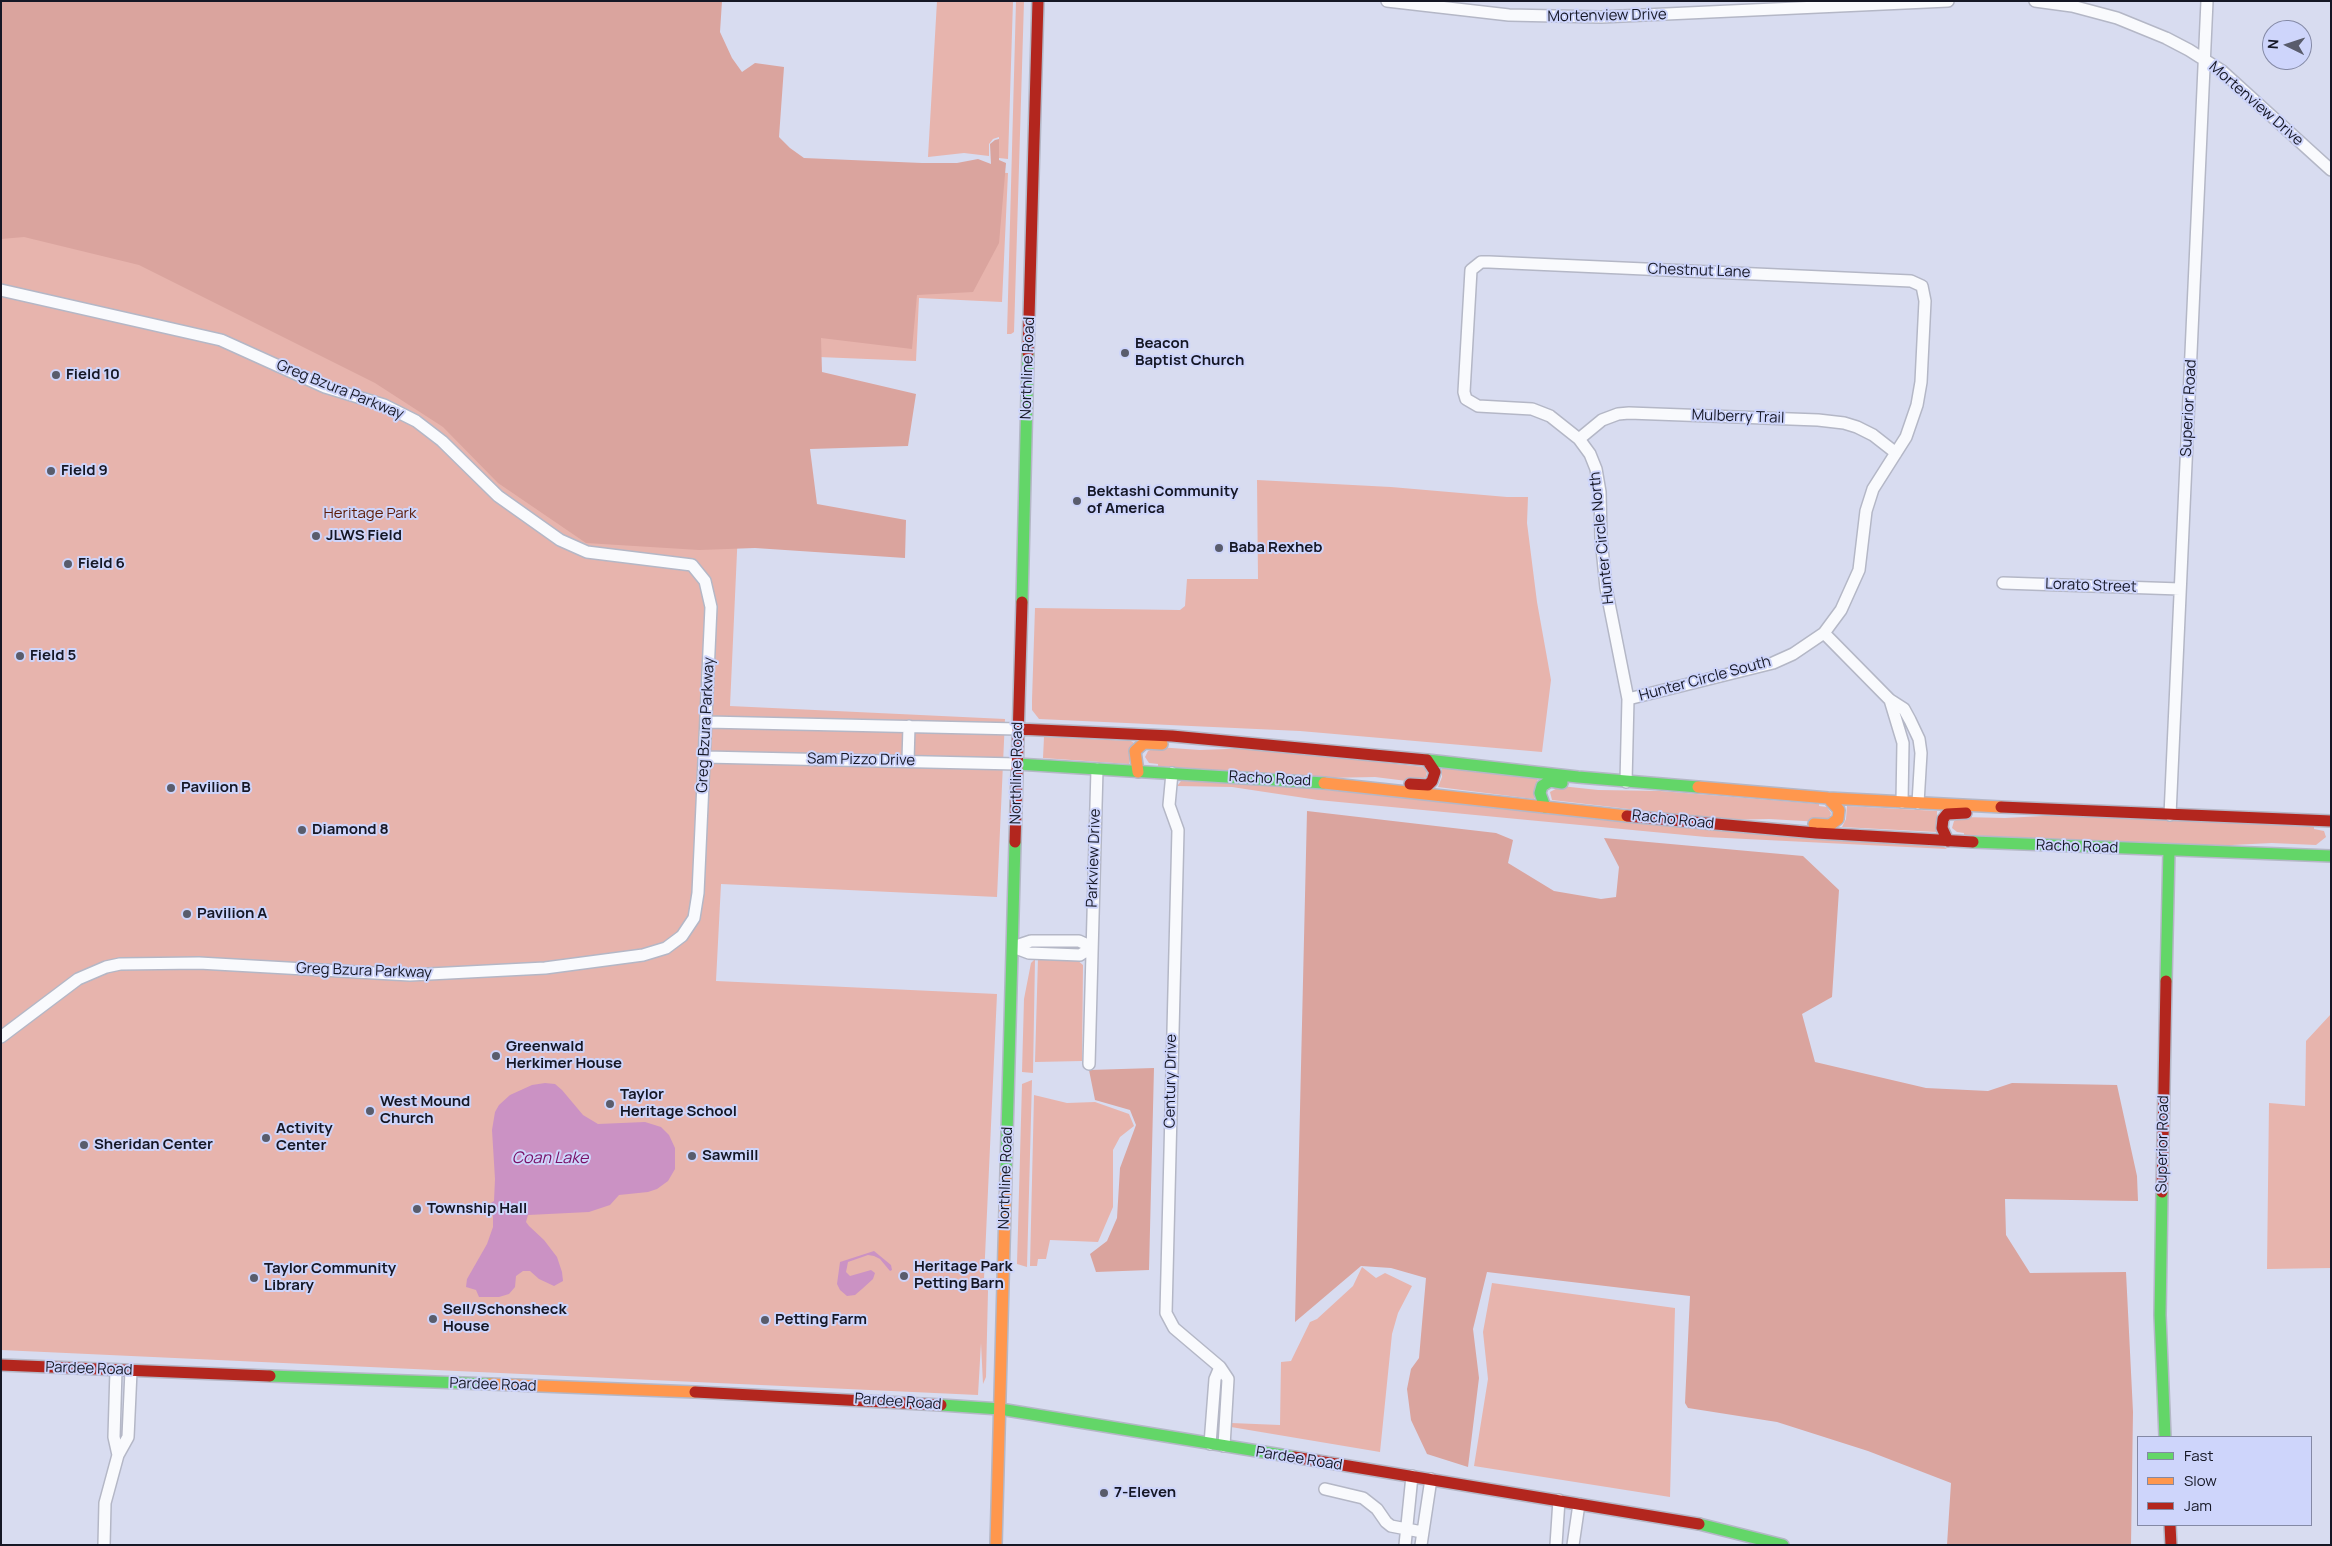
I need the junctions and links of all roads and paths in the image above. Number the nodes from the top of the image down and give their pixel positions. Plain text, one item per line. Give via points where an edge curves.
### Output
1 (1038, 1) edge
2 (1387, 1) edge
3 (1948, 1) edge
4 (2035, 1) edge
5 (2207, 1) edge
6 (2205, 60) junction
7 (2331, 170) edge
8 (1475, 264) joint
9 (1922, 286) joint
10 (1, 290) edge
11 (1579, 438) junction
12 (1896, 453) junction
13 (2003, 582) dead end
14 (2180, 589) junction
15 (1824, 633) junction
16 (1628, 699) junction
17 (1890, 700) junction
18 (707, 722) junction
19 (909, 726) junction
20 (1018, 729) junction
21 (1919, 739) junction
22 (1256, 743) junction
23 (1903, 743) junction
24 (706, 757) junction
25 (1427, 760) junction
26 (908, 761) junction
27 (1017, 764) junction
28 (1097, 769) junction
29 (1138, 772) junction
30 (1172, 773) junction
31 (1626, 782) junction
32 (1330, 783) junction
33 (1654, 784) junction
34 (1828, 798) junction
35 (1902, 802) junction
36 (1918, 803) junction
37 (1545, 807) junction
38 (2050, 809) junction
39 (2170, 816) junction
40 (2331, 821) edge
41 (1722, 825) junction
42 (1948, 841) junction
43 (2331, 845) edge
44 (2169, 850) junction
45 (2212, 852) junction
46 (2331, 856) edge
47 (1013, 947) junction
48 (1092, 947) junction
49 (1, 1037) edge
50 (1089, 1064) dead end
51 (1, 1365) edge
52 (1220, 1368) junction
53 (116, 1370) junction
54 (131, 1371) junction
55 (1000, 1409) junction
56 (2165, 1436) edge
57 (1210, 1444) junction
58 (1224, 1446) junction
59 (118, 1455) junction
60 (1412, 1476) junction
61 (1431, 1480) junction
62 (1326, 1489) dead end
63 (1559, 1500) junction
64 (1579, 1504) junction
65 (2170, 1526) edge
66 (1405, 1529) junction
67 (1422, 1532) junction
68 (104, 1545) edge
69 (996, 1545) edge
70 (1404, 1545) edge
71 (1421, 1545) edge
72 (1556, 1545) edge
73 (1573, 1545) edge
74 (1783, 1545) edge
75 (2171, 1545) edge

1 - 20 main road, Northline Road
2 - 3 street, Mortenview Drive via 1509,15 1601,18
4 - 6 street, Mortenview Drive via 2072,6 2117,18 2166,38
5 - 6 street, Superior Road
6 - 7 street, Mortenview Drive
6 - 14 street, Superior Road
8 - 9 street, Chestnut Lane via 1490,262 1911,280
8 - 11 street, Hunter Circle North via 1469,276 1466,399 1478,406 1532,410 1550,416
9 - 12 street, Hunter Circle South via 1925,301 1919,396 1912,424
10 - 18 street, Greg Bzura Parkway via 221,340 325,388 384,405 416,421 442,441 498,496 560,540 595,554 692,565 706,581 711,607
11 - 12 street, Mulberry Trail via 1602,420 1629,413 1818,420 1844,422 1857,427
11 - 16 street, Hunter Circle North via 1596,469 1606,588
12 - 15 street, Hunter Circle South via 1877,481 1868,504 1854,584
13 - 14 street, Lorato Street
14 - 39 street, Superior Road
15 - 16 street, Hunter Circle South via 1773,663
15 - 17 street
16 - 31 street, Hunter Circle North
17 - 21 street via 1904,709
17 - 23 street
18 - 19 street
18 - 24 street, Greg Bzura Parkway
19 - 20 street
19 - 26 street
20 - 22 main road
20 - 27 main road, Northline Road
21 - 23 street
21 - 36 street via 1921,772
22 - 25 main road
22 - 29 main road via 1199,746 1144,743 1135,751
23 - 35 street
24 - 26 street, Sam Pizzo Drive
24 - 49 street, Greg Bzura Parkway via 697,905 694,918 682,936 666,948 643,955 545,968 410,975 199,964 120,964 78,979
25 - 31 main road
25 - 32 main road via 1434,772 1428,785 1375,780
26 - 27 street, Sam Pizzo Drive
27 - 28 main road, Racho Road
27 - 47 main road, Northline Road
28 - 29 main road, Racho Road
28 - 48 street, Parkview Drive
29 - 30 main road, Racho Road
30 - 32 main road, Racho Road
30 - 52 street, Century Drive via 1169,805 1178,830 1166,1313 1174,1328
31 - 33 main road
32 - 37 main road, Racho Road
33 - 34 main road
33 - 37 main road via 1598,787 1546,782 1540,793
34 - 35 main road
34 - 41 main road via 1839,810 1838,819 1830,825 1775,822
35 - 36 main road
36 - 38 main road
37 - 41 main road, Racho Road
38 - 39 main road
38 - 42 main road via 1999,815 1947,814 1942,828
39 - 40 main road
41 - 42 main road, Racho Road
42 - 44 main road, Racho Road
43 - 45 main road
44 - 45 main road, Racho Road
44 - 56 main road, Superior Road via 2160,1314
45 - 46 main road, Racho Road
47 - 48 street via 1029,953 1080,955
47 - 55 main road, Northline Road
48 - 50 street, Parkview Drive
51 - 53 main road, Pardee Road
52 - 57 street via 1215,1379
52 - 58 street via 1228,1379
53 - 54 main road, Pardee Road
53 - 59 street via 114,1437
54 - 55 main road, Pardee Road via 791,1396
54 - 59 street via 128,1437
55 - 57 main road, Pardee Road
55 - 69 main road, Northline Road
57 - 58 main road, Pardee Road
58 - 60 main road, Pardee Road
59 - 68 street via 106,1503
60 - 61 main road, Pardee Road
60 - 66 street
61 - 63 main road, Pardee Road
61 - 67 street
62 - 66 street via 1363,1498 1386,1522
63 - 64 main road, Pardee Road
63 - 72 street
64 - 73 street
64 - 74 main road, Pardee Road via 1713,1526
65 - 75 main road
66 - 67 street
66 - 70 street
67 - 71 street

